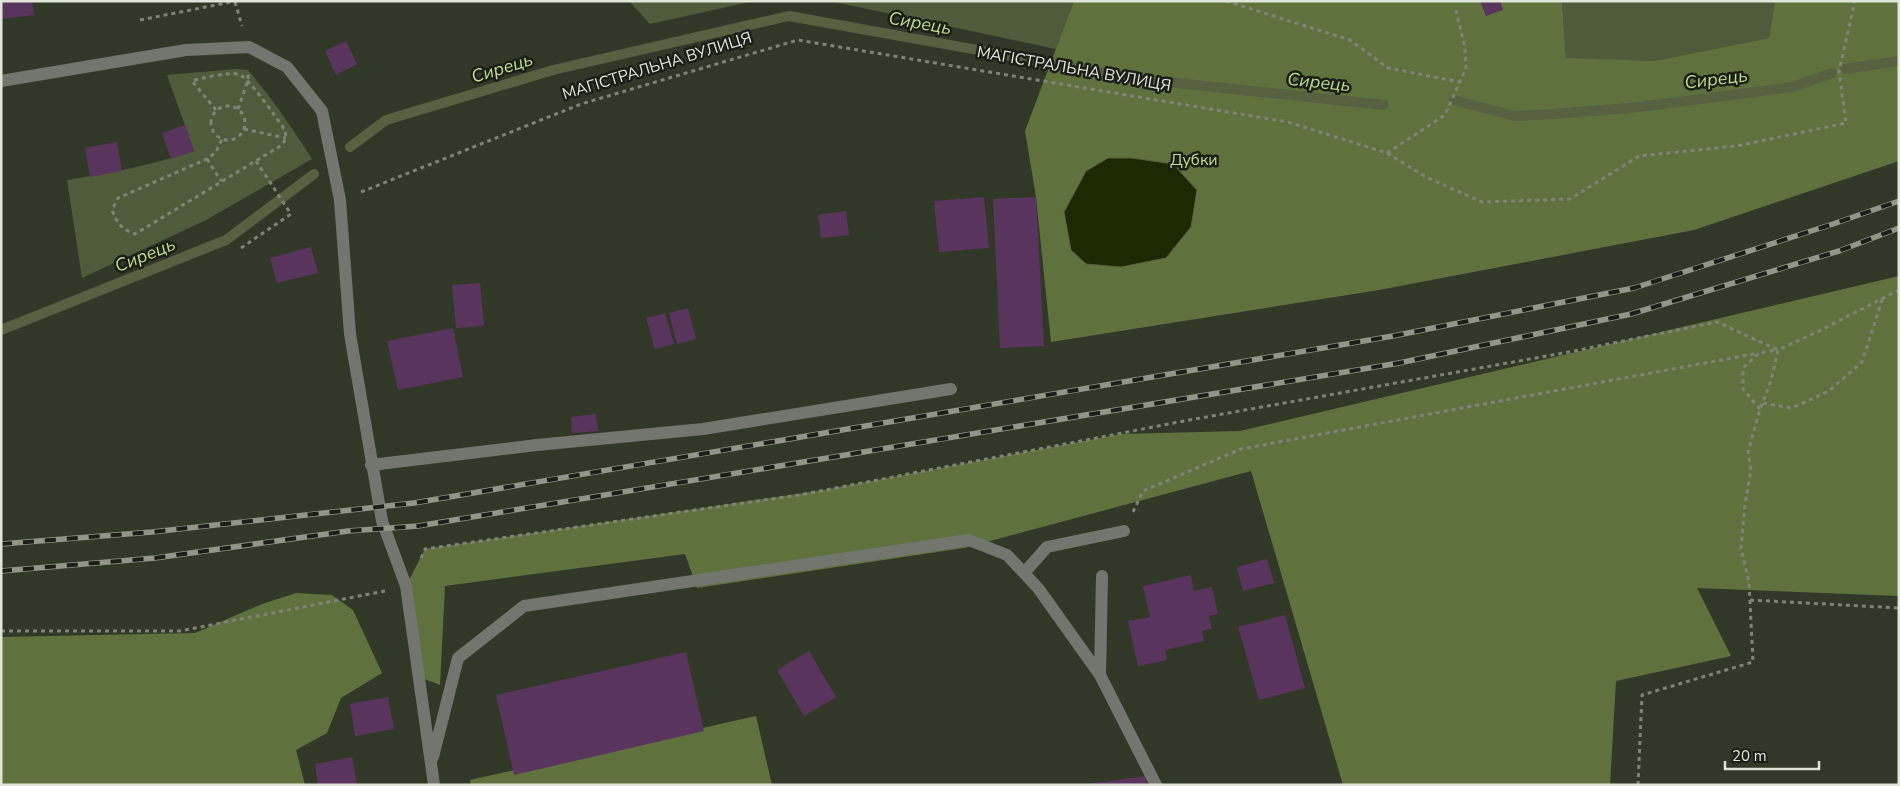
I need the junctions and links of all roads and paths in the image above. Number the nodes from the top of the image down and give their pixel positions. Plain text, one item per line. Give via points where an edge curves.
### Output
1 (237, 1) edge
2 (1226, 1) edge
3 (1855, 1) edge
4 (1455, 6) dead end
5 (140, 20) dead end
6 (248, 47) junction
7 (248, 80) junction
8 (1, 82) edge
9 (1460, 82) junction
10 (238, 109) junction
11 (216, 110) junction
12 (244, 128) junction
13 (286, 138) junction
14 (222, 140) junction
15 (1387, 152) junction
16 (207, 159) junction
17 (256, 161) junction
18 (222, 181) junction
19 (340, 200) junction
20 (241, 248) dead end
21 (1899, 290) edge
22 (1883, 296) junction
23 (1778, 350) junction
24 (1758, 353) junction
25 (951, 389) dead end
26 (1763, 403) junction
27 (1760, 409) junction
28 (371, 465) junction
29 (1124, 531) joint
30 (1024, 573) junction
31 (1102, 576) dead end
32 (406, 586) junction
33 (1750, 600) junction
34 (1899, 608) edge
35 (1, 631) edge
36 (1100, 676) junction
37 (431, 764) junction
38 (434, 785) edge
39 (1156, 785) edge
40 (1638, 785) edge

1 - 5 path
2 - 9 path via 1350,40 1388,68
3 - 15 path, МАГІСТРАЛЬНА ВУЛИЦЯ via 1838,72 1846,123 1737,146 1639,156 1570,199 1482,202 1426,177
4 - 9 path via 1465,48 1466,68
6 - 7 path
6 - 8 street via 186,50
6 - 19 street via 287,67 322,111
7 - 10 path
7 - 11 path via 238,74 192,81
7 - 13 path via 285,130
9 - 15 path via 1445,115
10 - 11 path via 227,106
10 - 12 path via 244,118
11 - 14 path via 211,126
12 - 13 path
12 - 14 path via 233,140
13 - 17 path via 282,145
14 - 16 path via 216,152
15 - 19 path, МАГІСТРАЛЬНА ВУЛИЦЯ via 1288,122 798,40 581,104
16 - 18 path
16 - 18 path via 118,198 112,210 117,223 134,234
17 - 18 path
17 - 20 path via 291,214
19 - 28 street via 350,334
21 - 22 path
22 - 23 path
22 - 26 path via 1862,362 1829,391 1792,408
23 - 24 path
23 - 26 path
23 - 32 path via 1717,322 799,495 425,549
24 - 27 path via 1743,368 1743,389
24 - 29 path via 1241,449 1143,491
25 - 28 street via 703,429
26 - 27 path
27 - 33 path via 1748,452 1751,470 1741,548
28 - 32 street via 382,521
29 - 30 street via 1047,547
30 - 36 street
30 - 37 street via 1007,555 968,540 524,606 458,658
31 - 36 street
32 - 35 path via 180,631
32 - 37 street
33 - 34 path
33 - 40 path via 1753,662 1642,694
36 - 39 street
37 - 38 street

